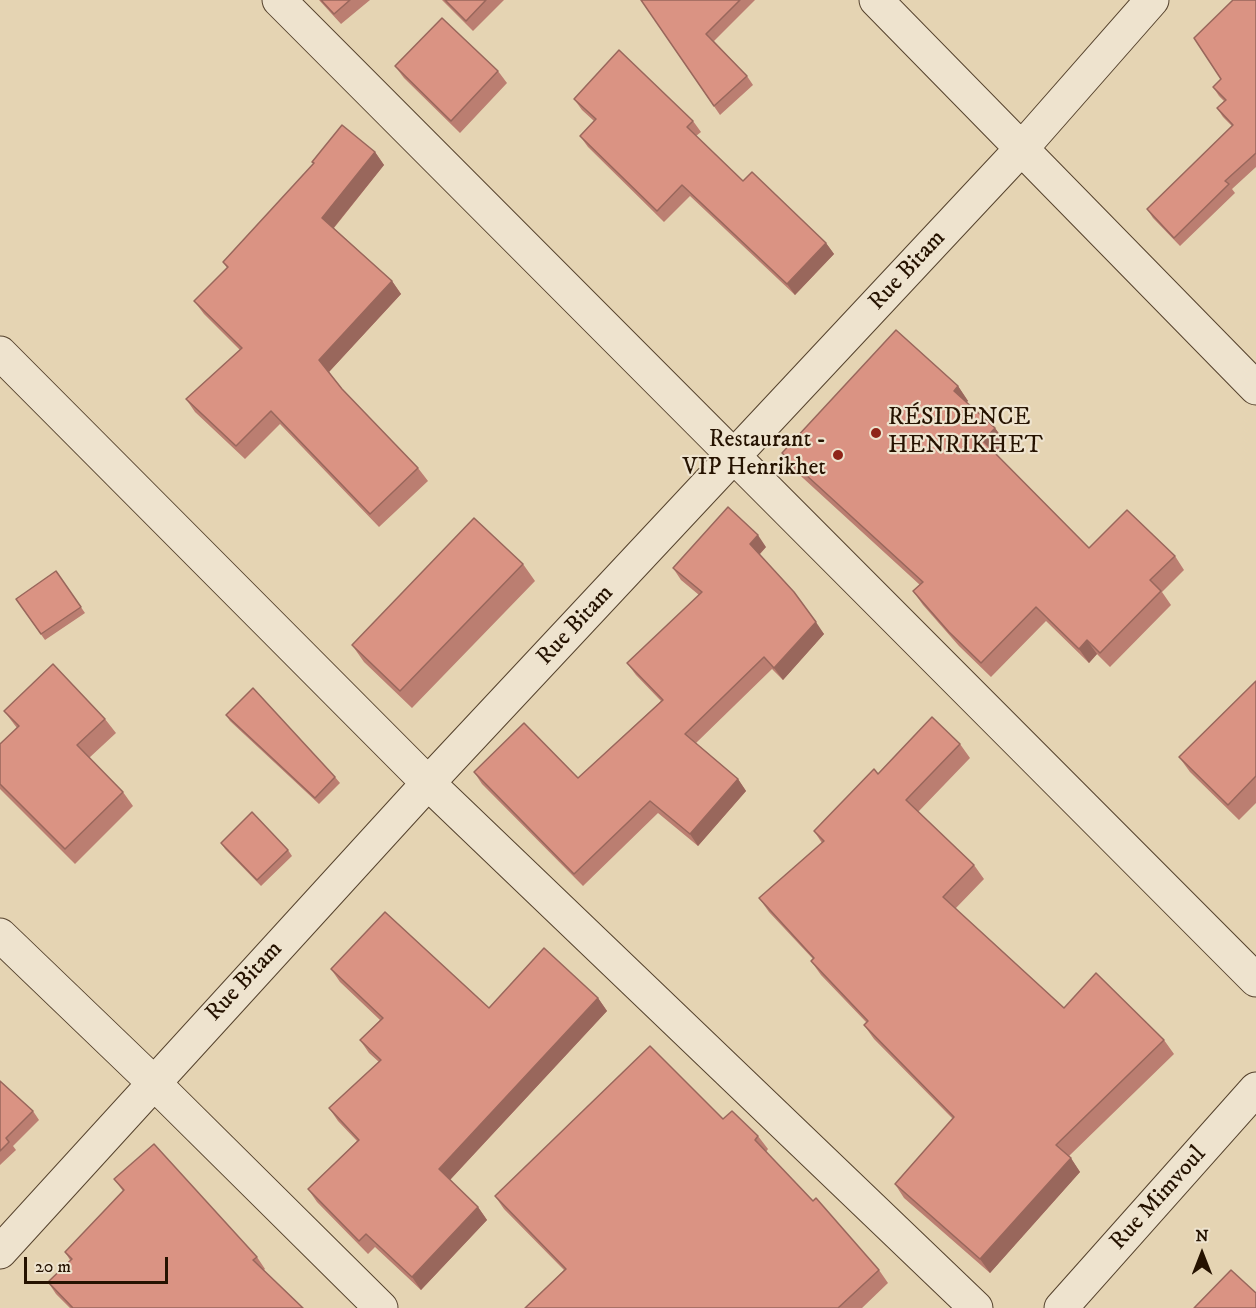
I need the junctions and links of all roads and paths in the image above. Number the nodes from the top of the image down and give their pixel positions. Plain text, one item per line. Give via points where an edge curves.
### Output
1 (279, 0) edge
2 (876, 0) edge
3 (1152, 0) edge
4 (1022, 148) junction
5 (0, 353) edge
6 (1256, 388) edge
7 (734, 458) junction
8 (428, 783) junction
9 (0, 935) edge
10 (1256, 980) edge
11 (153, 1082) junction
12 (1256, 1089) edge
13 (0, 1252) edge
14 (381, 1308) edge
15 (976, 1308) edge
16 (1061, 1308) edge

1 - 7 street
2 - 4 street
3 - 4 street, Rue Bitam
4 - 6 street
4 - 7 street, Rue Bitam
5 - 8 street
7 - 8 street, Rue Bitam
7 - 10 street
8 - 11 street, Rue Bitam
8 - 15 street
9 - 11 street
11 - 13 street, Rue Bitam
11 - 14 street
12 - 16 street, Rue Mimvoul

